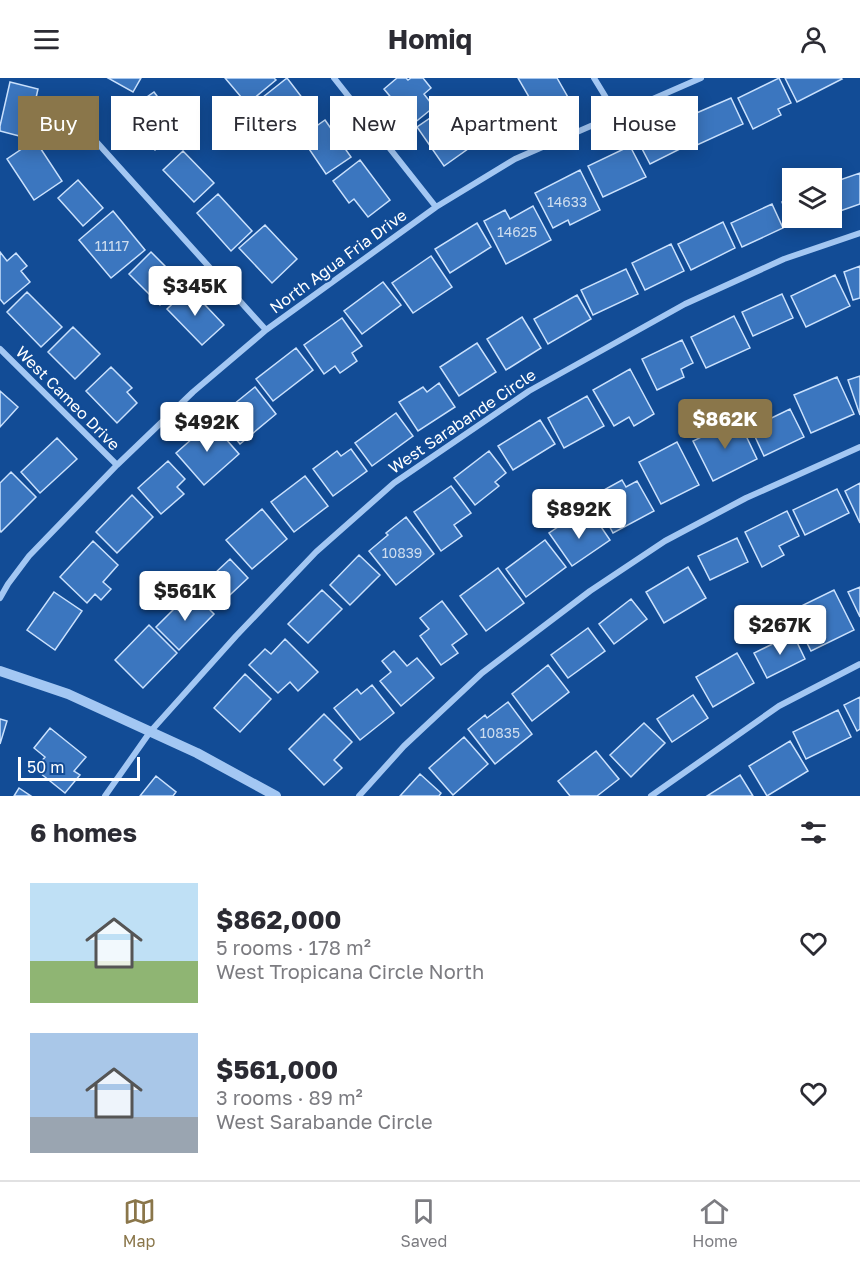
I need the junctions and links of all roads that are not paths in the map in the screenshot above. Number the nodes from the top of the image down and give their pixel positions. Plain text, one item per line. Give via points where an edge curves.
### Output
1 (334, 78) edge
2 (594, 78) edge
3 (701, 78) edge
4 (605, 96) edge
5 (658, 96) edge
6 (591, 125) edge
7 (99, 145) edge
8 (436, 207) junction
9 (860, 233) edge
10 (266, 330) junction
11 (0, 349) edge
12 (860, 447) edge
13 (117, 465) junction
14 (0, 598) edge
15 (860, 664) edge
16 (0, 671) edge
17 (150, 732) junction
18 (105, 796) edge
19 (276, 796) edge
20 (359, 796) edge
21 (651, 796) edge

1 - 8 street
2 - 4 street
3 - 5 street, North Agua Fria Drive
6 - 8 street, North Agua Fria Drive via 515,159
7 - 10 street
8 - 10 street, North Agua Fria Drive
9 - 17 street, West Sarabande Circle via 784,260 685,304 529,391 394,483 316,552
10 - 13 street, North Agua Fria Drive via 193,392
11 - 13 street, West Cameo Drive
12 - 20 street via 736,503 665,541 590,591 482,673 404,746
13 - 14 street, North Agua Fria Drive via 29,556
15 - 21 street via 779,706
16 - 17 street via 68,694
17 - 18 street, West Sarabande Circle
17 - 19 street

